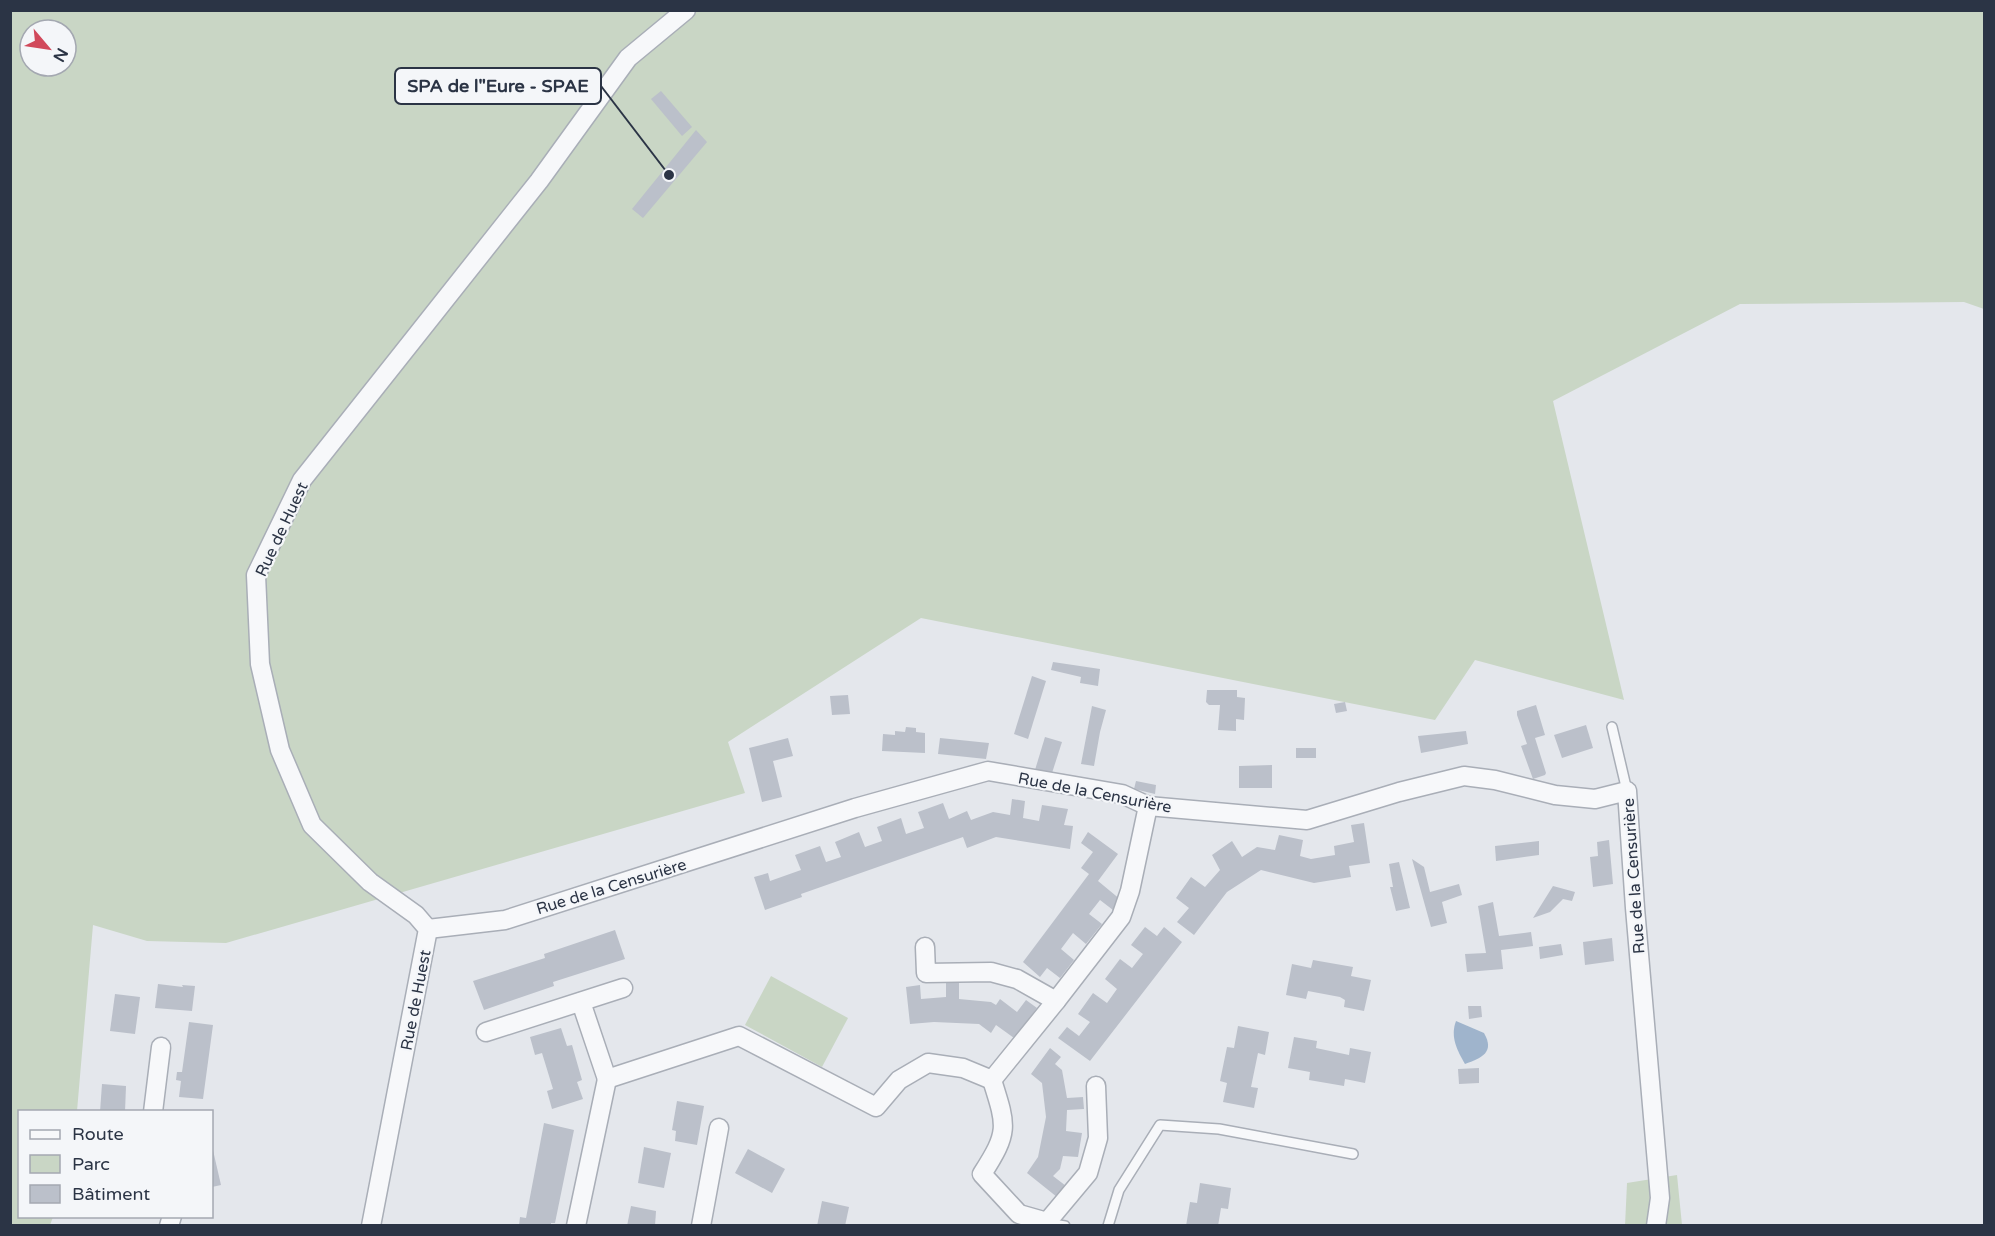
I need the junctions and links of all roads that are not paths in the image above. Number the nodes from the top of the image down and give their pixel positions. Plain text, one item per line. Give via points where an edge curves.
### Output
1 (686, 10) edge
2 (1612, 726) dead end
3 (1628, 790) junction
4 (1148, 806) junction
5 (428, 929) junction
6 (924, 947) dead end
7 (623, 988) dead end
8 (1056, 1001) junction
9 (581, 1002) junction
10 (486, 1032) dead end
11 (161, 1047) dead end
12 (607, 1079) junction
13 (992, 1080) junction
14 (1096, 1086) dead end
15 (153, 1110) edge
16 (719, 1128) dead end
17 (1353, 1154) dead end
18 (1014, 1220) edge
19 (1053, 1224) edge
20 (371, 1226) edge
21 (576, 1226) edge
22 (701, 1226) edge
23 (1108, 1226) edge
24 (1656, 1226) edge

1 - 5 street, Rue de Huest via 628,58 539,180 302,480 256,575 260,664 280,750 312,825 370,882 416,915
2 - 3 lane
3 - 4 street, Rue de la Censurière via 1595,799 1464,777 1307,820
3 - 24 street, Rue de la Censurière via 1660,1198
4 - 5 street, Rue de la Censurière via 1122,794 988,771 855,808 505,920
4 - 8 street via 1131,891 1120,917
5 - 20 street, Rue de Huest
6 - 8 street via 926,973 992,972 1017,979
7 - 9 street
8 - 13 street
9 - 10 street
9 - 12 street
11 - 15 street
12 - 13 street via 738,1036 876,1107 899,1080 928,1063 963,1068
12 - 21 street
13 - 18 street via 1005,1125 999,1148 982,1174
14 - 19 street via 1098,1138 1088,1173
16 - 22 street
17 - 23 lane via 1219,1129 1160,1125 1119,1190
18 - 19 street

